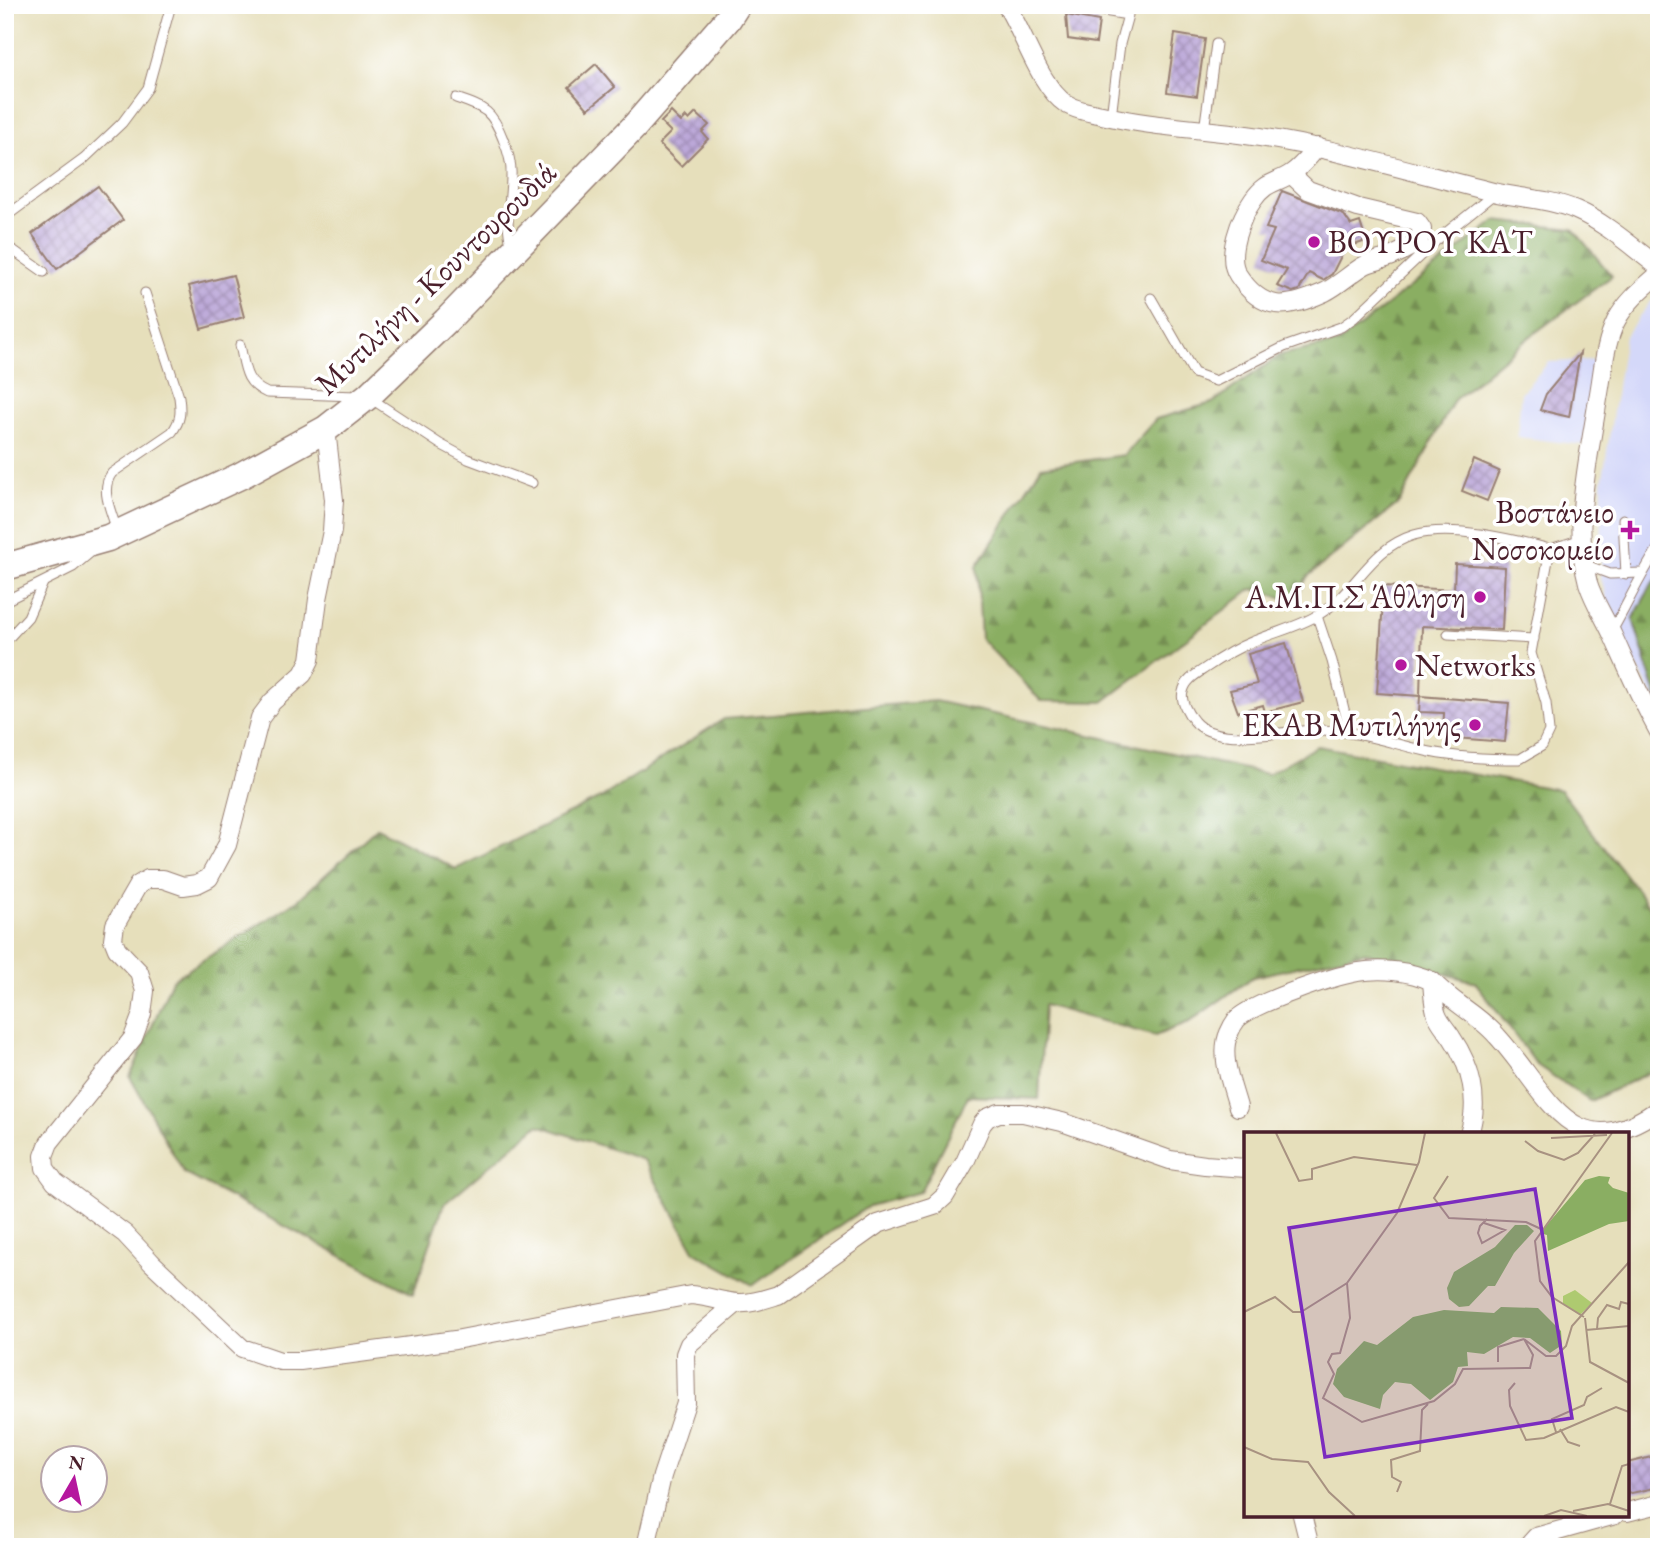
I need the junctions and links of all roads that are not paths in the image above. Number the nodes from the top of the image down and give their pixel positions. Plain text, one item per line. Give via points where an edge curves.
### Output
1 (171, 5) edge
2 (737, 5) edge
3 (1006, 5) edge
4 (1067, 5) edge
5 (1136, 5) edge
6 (1128, 15) junction
7 (1216, 44) dead end
8 (456, 98) dead end
9 (1111, 117) junction
10 (1204, 130) junction
11 (1318, 147) junction
12 (1291, 174) junction
13 (1496, 192) junction
14 (5, 217) edge
15 (5, 242) edge
16 (514, 251) junction
17 (1659, 267) edge
18 (44, 272) dead end
19 (1659, 274) edge
20 (145, 293) dead end
21 (1151, 298) dead end
22 (240, 345) dead end
23 (368, 396) junction
24 (326, 429) junction
25 (532, 483) dead end
26 (1623, 519) dead end
27 (113, 535) junction
28 (1582, 539) junction
29 (1659, 547) edge
30 (1550, 549) junction
31 (1586, 565) junction
32 (5, 567) edge
33 (1642, 573) junction
34 (1626, 574) junction
35 (43, 583) junction
36 (5, 601) edge
37 (1317, 616) junction
38 (1611, 633) junction
39 (1448, 634) dead end
40 (1534, 639) junction
41 (5, 642) edge
42 (1659, 732) edge
43 (1350, 733) junction
44 (1432, 981) junction
45 (1238, 1107) dead end
46 (1659, 1109) edge
47 (1469, 1132) edge
48 (1596, 1132) edge
49 (1605, 1132) edge
50 (1244, 1168) edge
51 (737, 1303) junction
52 (1659, 1504) edge
53 (1629, 1512) edge
54 (1302, 1517) edge
55 (1608, 1517) edge
56 (646, 1547) edge
57 (1310, 1547) edge
58 (1527, 1547) edge

1 - 14 lane via 148,88 122,123 84,159
2 - 16 main road, Μυτιλήνη - Κουντουρουδιά via 634,127
3 - 9 street via 1052,91 1066,104
4 - 6 lane
5 - 6 lane
6 - 9 lane
7 - 10 lane
8 - 16 lane via 490,112 510,156 507,225
9 - 10 street
10 - 11 street
11 - 12 street
11 - 13 street
12 - 12 street via 1263,188 1252,201 1234,246 1231,258 1236,274 1259,300 1285,305 1326,291 1368,264 1419,242 1422,229 1417,222 1308,190
13 - 17 street via 1572,208
13 - 21 lane via 1341,327 1284,347 1216,381 1194,373
15 - 18 lane
16 - 23 main road, Μυτιλήνη - Κουντουρουδιά
19 - 28 street via 1634,296 1616,321 1607,346 1584,487
20 - 27 lane via 181,411 172,432 108,479 105,488
22 - 23 lane via 247,377 255,388 267,393
23 - 24 main road, Μυτιλήνη - Κουντουρουδιά
23 - 25 lane via 468,459
24 - 27 main road, Μυτιλήνη - Κουντουρουδιά via 240,476
24 - 51 street via 334,500 332,531 310,660 303,674 260,718 228,845 209,878 183,887 148,879 138,885 115,925 117,949 138,972 145,991 142,1014 133,1038 50,1143 45,1168 55,1182 125,1234 242,1348 280,1361 455,1340 691,1295
26 - 34 lane
27 - 32 main road, Μυτιλήνη - Κουντουρουδιά
27 - 35 lane via 73,567
28 - 30 lane
28 - 31 street
29 - 33 lane
30 - 37 lane via 1512,538 1451,531 1415,534 1389,546
30 - 40 lane
31 - 34 lane via 1605,573
31 - 38 street via 1588,582
33 - 34 lane
33 - 38 lane
35 - 36 lane
35 - 41 lane via 28,617
37 - 43 lane
37 - 43 lane via 1229,652 1190,679 1182,693 1184,705 1194,722 1210,733
38 - 42 street
39 - 40 lane
40 - 43 lane via 1531,653 1549,731 1532,755 1509,759 1432,753
44 - 45 street via 1416,974 1358,972 1253,1008 1236,1021 1225,1051
44 - 47 street via 1435,1011 1471,1077 1474,1097
44 - 48 street via 1448,999 1486,1024 1560,1116 1580,1129
46 - 49 street
50 - 51 street via 1170,1160 1062,1122 999,1113 982,1124 952,1185 934,1206 878,1224 778,1295
51 - 56 street via 689,1344 685,1354 686,1403 662,1476
52 - 53 street
54 - 57 street
55 - 58 street via 1536,1537

